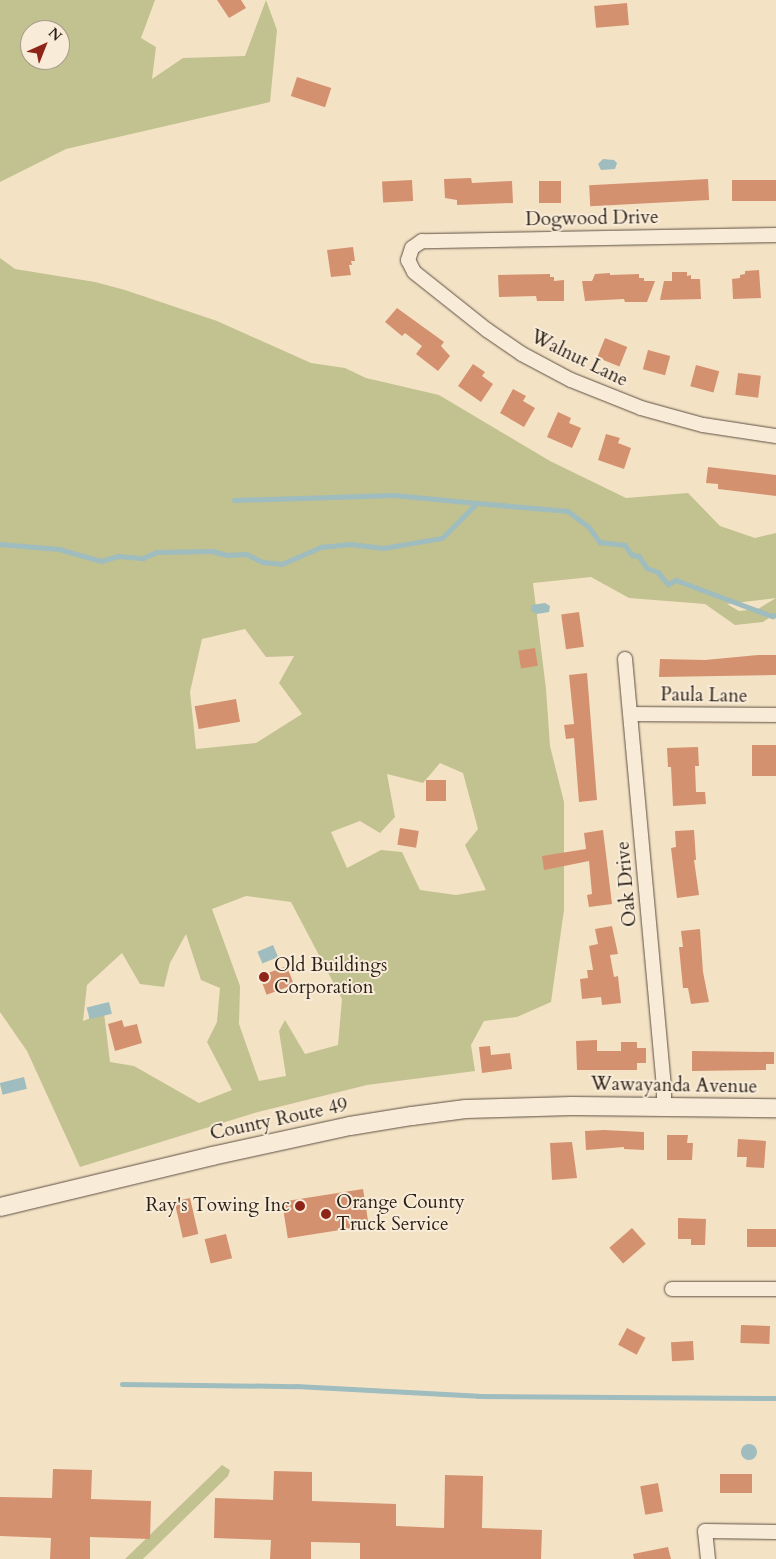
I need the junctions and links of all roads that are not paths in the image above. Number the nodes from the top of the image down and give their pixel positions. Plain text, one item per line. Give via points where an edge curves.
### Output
1 (776, 235) edge
2 (412, 248) joint
3 (776, 436) edge
4 (625, 659) dead end
5 (631, 714) junction
6 (776, 715) edge
7 (572, 1106) joint
8 (664, 1106) junction
9 (776, 1108) edge
10 (0, 1207) edge
11 (672, 1289) dead end
12 (776, 1289) edge
13 (776, 1532) edge
14 (708, 1559) edge

1 - 2 street, Dogwood Drive via 422,241
2 - 3 street, Walnut Lane via 408,260 410,266 432,287 522,354 571,380 641,408 703,426
4 - 5 street, Oak Drive
5 - 6 street, Paula Lane
5 - 8 street, Oak Drive
7 - 8 street, Wawayanda Avenue
7 - 10 street, County Route 49 via 466,1109 350,1126
8 - 9 street, Wawayanda Avenue
11 - 12 street
13 - 14 street via 705,1531

